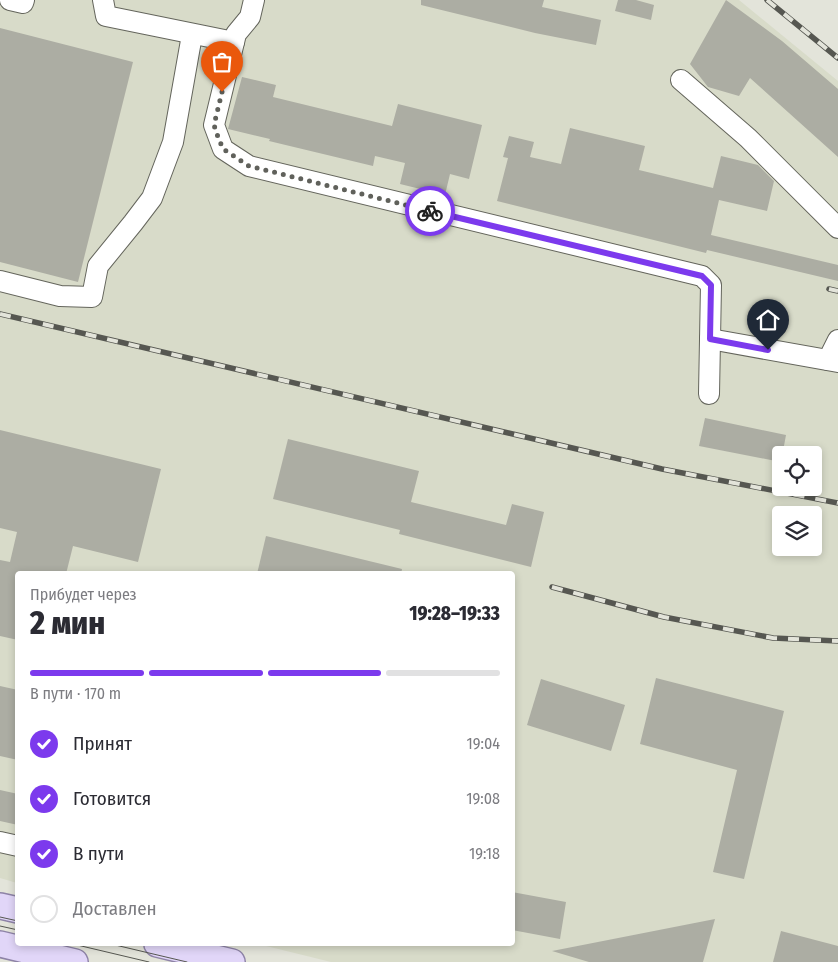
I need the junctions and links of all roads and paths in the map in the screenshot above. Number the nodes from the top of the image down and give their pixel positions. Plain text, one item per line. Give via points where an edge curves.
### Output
1 (10, 0) edge
2 (24, 0) edge
3 (103, 0) edge
4 (254, 0) edge
5 (192, 35) junction
6 (234, 42) junction
7 (681, 80) dead end
8 (838, 228) edge
9 (0, 281) edge
10 (710, 339) junction
11 (838, 340) edge
12 (833, 361) edge
13 (709, 394) dead end
14 (0, 842) edge
15 (15, 845) edge
16 (0, 906) edge
17 (15, 909) edge
18 (0, 944) edge
19 (165, 946) edge
20 (75, 962) edge
21 (232, 962) edge

1 - 2 lane via 23,3
3 - 5 lane via 106,16
4 - 6 lane via 250,17 236,34
5 - 6 lane
5 - 9 lane via 173,142 152,198 98,266 92,297 60,296
6 - 10 lane via 214,125 223,149 249,166 702,276 711,285
7 - 8 lane via 748,138
10 - 12 lane
10 - 13 lane
11 - 12 lane
14 - 15 lane
16 - 17 main road
18 - 20 main road
19 - 21 main road

